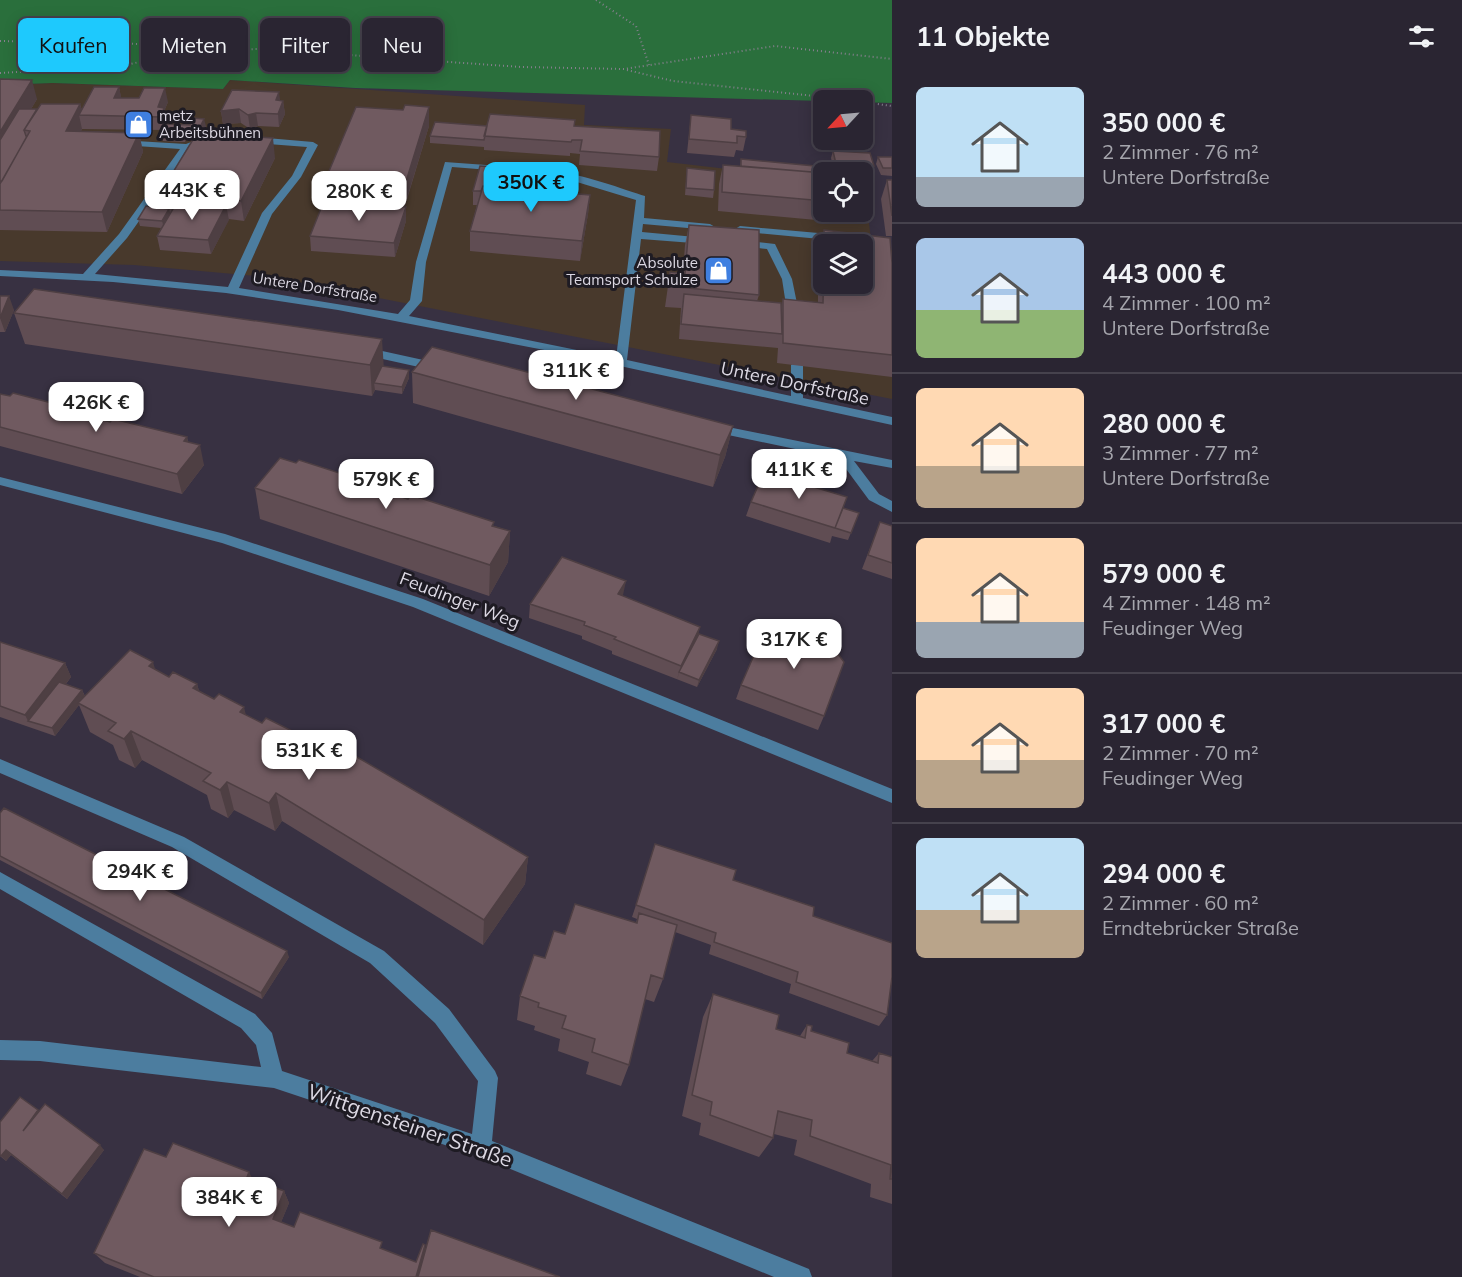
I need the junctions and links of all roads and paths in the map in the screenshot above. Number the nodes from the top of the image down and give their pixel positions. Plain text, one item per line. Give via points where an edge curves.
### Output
1 (596, 0) edge
2 (0, 41) edge
3 (141, 44) edge
4 (248, 48) edge
5 (892, 59) edge
6 (141, 61) edge
7 (649, 65) junction
8 (624, 69) junction
9 (0, 73) edge
10 (813, 96) edge
11 (873, 103) edge
12 (892, 106) edge
13 (223, 138) edge
14 (245, 140) edge
15 (113, 142) edge
16 (187, 147) junction
17 (514, 171) edge
18 (536, 173) edge
19 (639, 220) junction
20 (637, 235) junction
21 (813, 235) edge
22 (0, 273) edge
23 (87, 276) junction
24 (233, 289) junction
25 (401, 317) junction
26 (794, 321) edge
27 (346, 348) edge
28 (621, 364) junction
29 (797, 366) edge
30 (451, 370) edge
31 (796, 402) junction
32 (892, 421) edge
33 (705, 426) edge
34 (844, 456) junction
35 (892, 464) edge
36 (0, 481) edge
37 (892, 507) edge
38 (0, 766) edge
39 (892, 796) edge
40 (0, 880) edge
41 (0, 1050) edge
42 (274, 1078) junction
43 (481, 1147) junction
44 (801, 1277) edge

1 - 7 path via 636,26
2 - 3 path
4 - 8 path via 521,67
5 - 7 path via 775,46
6 - 9 path via 75,70
7 - 8 path
8 - 10 path via 673,81
11 - 12 path
13 - 16 street via 211,137
14 - 24 street via 314,144 296,177 267,213
15 - 16 street
16 - 23 street via 123,236
17 - 25 street via 448,164 421,262 416,301
18 - 19 street via 568,176 641,198
19 - 20 street
19 - 21 street
20 - 26 street via 771,246 787,279
20 - 28 street
22 - 23 street, Untere Dorfstraße
23 - 24 street, Untere Dorfstraße
24 - 25 street, Untere Dorfstraße
25 - 28 street, Untere Dorfstraße
27 - 30 street
28 - 31 street, Untere Dorfstraße
29 - 31 street
31 - 32 street, Untere Dorfstraße
33 - 34 street
34 - 35 street
34 - 37 street via 874,497
36 - 39 street, Feudinger Weg via 225,539 418,603
38 - 43 street via 178,842 376,957 442,1016 488,1078
40 - 42 street via 248,1021 265,1040
41 - 42 street, Wittgensteiner Straße
42 - 43 street, Wittgensteiner Straße
43 - 44 street, Wittgensteiner Straße

